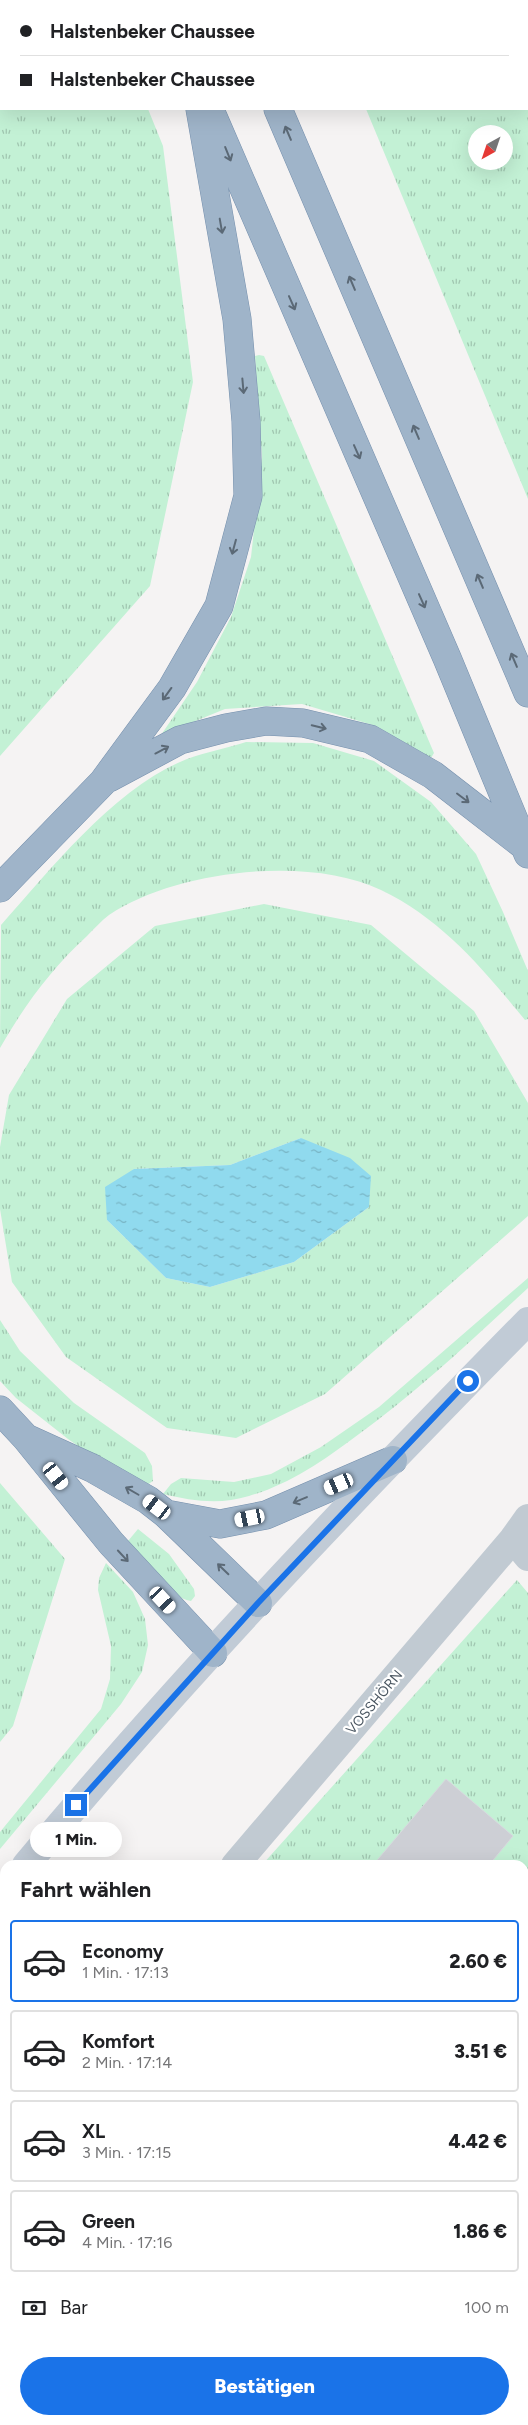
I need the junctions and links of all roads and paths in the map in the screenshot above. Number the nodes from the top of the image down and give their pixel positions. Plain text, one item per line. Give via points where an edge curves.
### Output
1 (200, 110) edge
2 (209, 110) edge
3 (278, 110) edge
4 (528, 693) edge
5 (103, 782) junction
6 (526, 849) edge
7 (0, 888) edge
8 (528, 1321) edge
9 (0, 1410) edge
10 (26, 1438) junction
11 (393, 1460) junction
12 (166, 1514) junction
13 (523, 1538) edge
14 (258, 1603) junction
15 (213, 1653) junction
16 (30, 1860) edge
17 (239, 1860) edge

1 -> 5 highway via 237,320 246,421 248,496 219,606 172,688
2 -> 6 highway via 447,658
4 -> 3 highway
5 -> 6 highway via 180,740 266,721 303,723 370,740 433,775
5 - 7 highway
8 - 11 main road
9 - 10 highway
12 -> 10 highway via 92,1468
10 -> 15 highway via 111,1543
11 -> 12 highway via 266,1515 220,1524
11 - 14 main road
14 -> 12 highway
13 - 17 street, VOSSHÖRN
14 - 15 main road
15 - 16 main road

